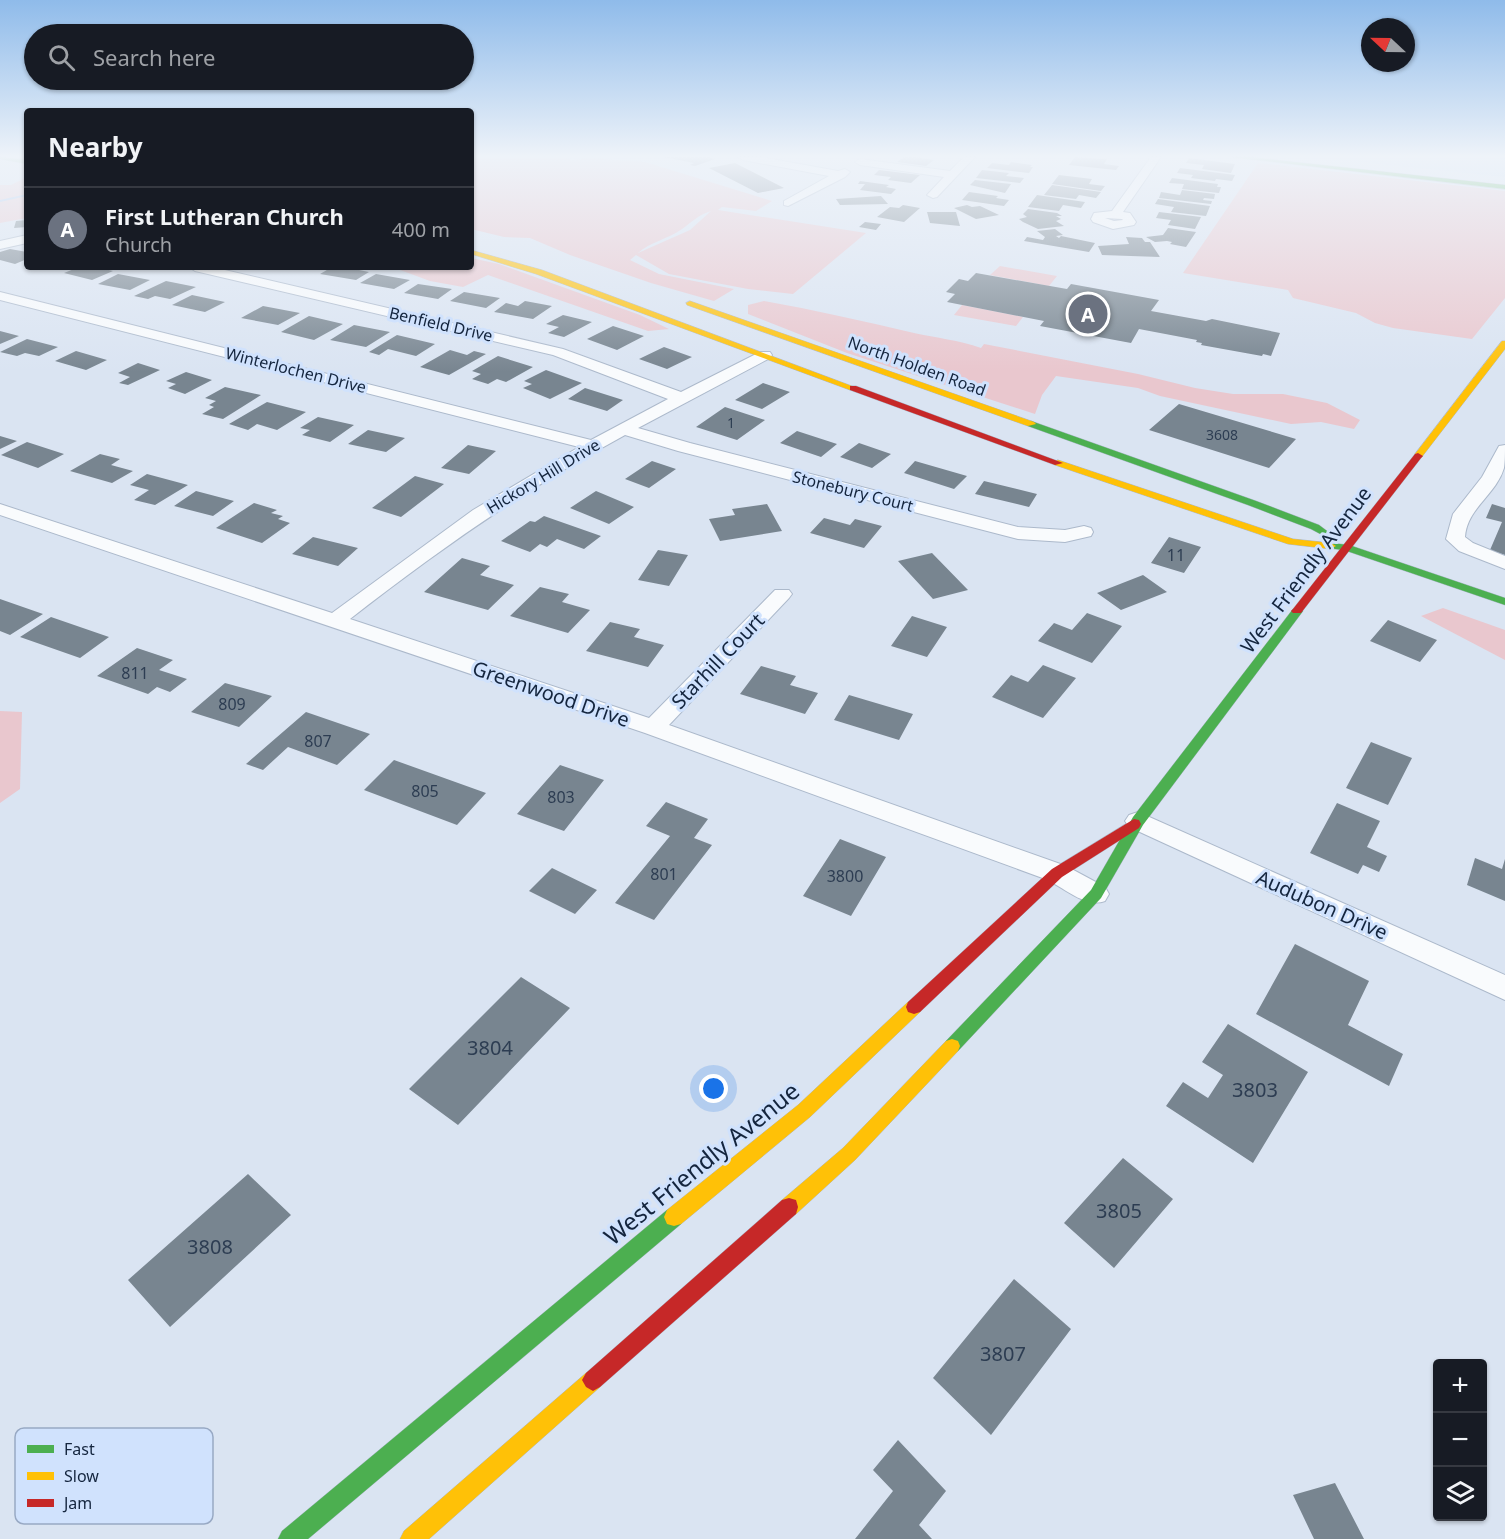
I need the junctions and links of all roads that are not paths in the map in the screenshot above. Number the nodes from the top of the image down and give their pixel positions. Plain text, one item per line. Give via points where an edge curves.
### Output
1 (24, 240) edge
2 (0, 245) edge
3 (474, 253) edge
4 (208, 270) edge
5 (0, 296) edge
6 (674, 298) dead end
7 (1505, 343) edge
8 (765, 354) junction
9 (681, 398) junction
10 (624, 429) junction
11 (593, 445) junction
12 (1505, 450) edge
13 (0, 509) edge
14 (1084, 532) dead end
15 (1345, 547) junction
16 (1505, 563) edge
17 (782, 594) dead end
18 (1505, 602) edge
19 (335, 621) junction
20 (653, 728) junction
21 (1138, 821) junction
22 (1057, 873) junction
23 (1096, 894) junction
24 (1505, 988) edge
25 (290, 1539) edge
26 (412, 1539) edge

1 - 2 street
3 - 8 main road, North Holden Road
4 - 9 street, Benfield Drive via 558,352
5 - 11 street, Winterlochen Drive
6 - 15 main road, North Holden Road via 1252,503 1315,527
7 - 15 main road, West Friendly Avenue
8 - 9 street, Hickory Hill Drive
8 - 15 main road, North Holden Road via 1223,520 1292,542
9 - 10 street, Hickory Hill Drive
10 - 11 street, Hickory Hill Drive
10 - 14 street, Stonebury Court via 1018,533 1065,536
11 - 19 street, Hickory Hill Drive via 482,513
12 - 16 street via 1490,479 1454,529 1455,539 1466,547
13 - 19 street, Greenwood Drive
15 - 18 main road, North Holden Road
15 - 21 main road, West Friendly Avenue
17 - 20 street, Starhill Court
19 - 20 street, Greenwood Drive
20 - 22 street, Greenwood Drive
21 - 22 main road, West Friendly Avenue
21 - 23 main road, West Friendly Avenue
21 - 24 street, Audubon Drive
22 - 23 street, Greenwood Drive
22 - 25 main road, West Friendly Avenue via 804,1111
23 - 26 main road, West Friendly Avenue via 849,1154

